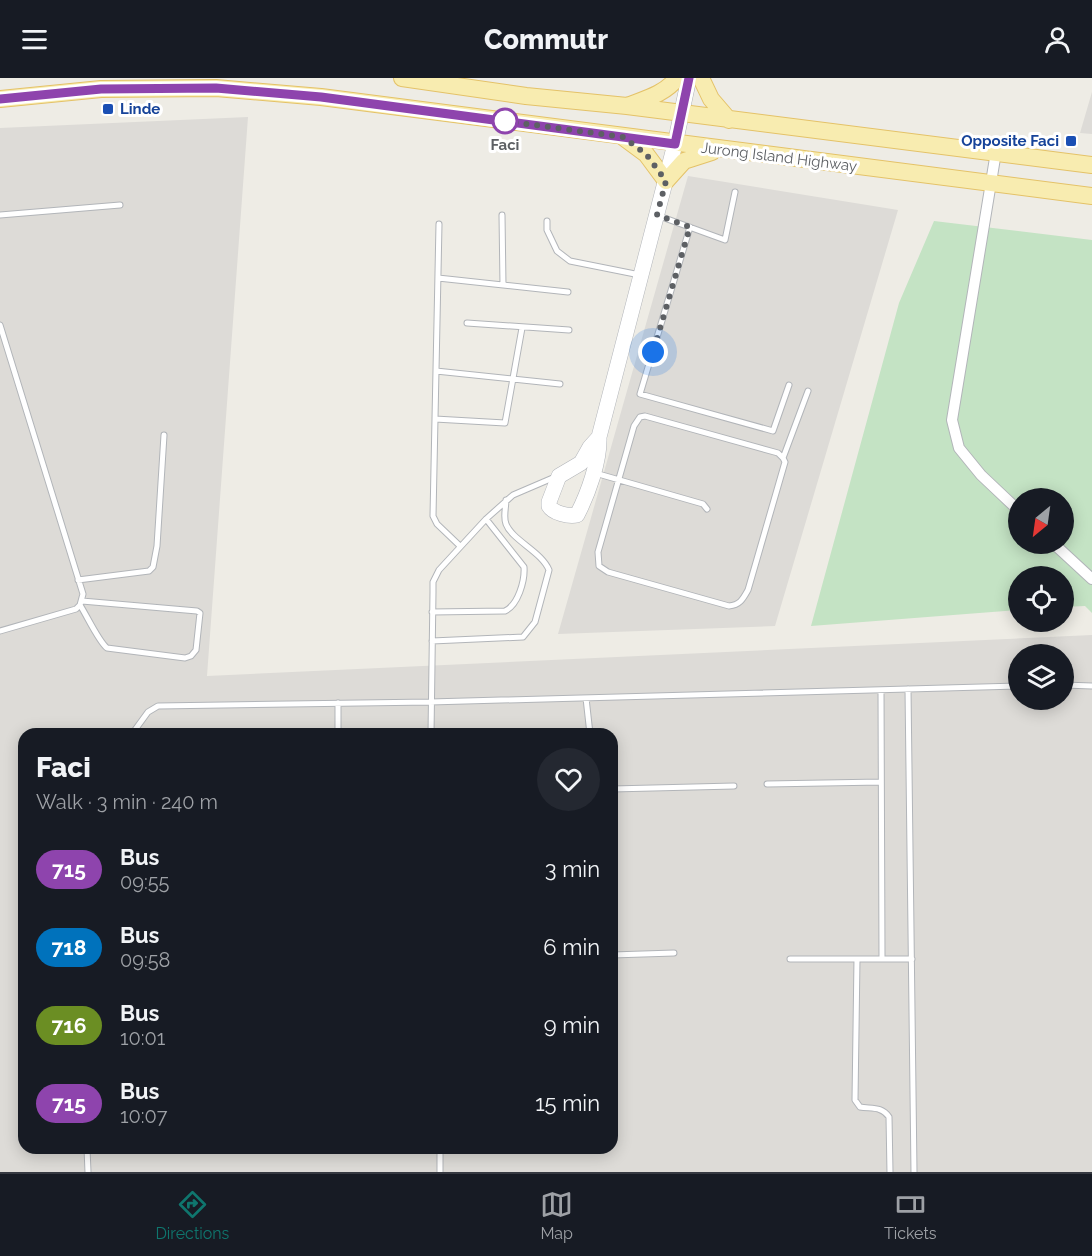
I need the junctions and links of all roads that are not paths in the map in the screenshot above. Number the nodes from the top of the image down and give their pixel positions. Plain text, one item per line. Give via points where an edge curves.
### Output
1 (402, 78) edge
2 (677, 78) edge
3 (689, 78) edge
4 (701, 78) edge
5 (0, 99) edge
6 (627, 106) junction
7 (681, 114) junction
8 (729, 120) junction
9 (623, 137) junction
10 (675, 144) junction
11 (722, 149) junction
12 (996, 152) junction
13 (1092, 165) edge
14 (666, 181) junction
15 (991, 184) junction
16 (735, 192) dead end
17 (1092, 196) edge
18 (120, 205) dead end
19 (0, 215) edge
20 (502, 215) dead end
21 (657, 215) junction
22 (547, 221) dead end
23 (439, 224) dead end
24 (690, 227) junction
25 (642, 275) junction
26 (438, 279) junction
27 (503, 285) junction
28 (568, 291) dead end
29 (467, 324) dead end
30 (0, 326) edge
31 (522, 328) junction
32 (568, 330) dead end
33 (436, 371) junction
34 (512, 379) junction
35 (560, 384) dead end
36 (789, 384) dead end
37 (808, 391) dead end
38 (435, 419) junction
39 (164, 435) dead end
40 (599, 438) junction
41 (783, 458) junction
42 (593, 472) junction
43 (559, 476) junction
44 (618, 479) junction
45 (506, 500) junction
46 (1008, 501) edge
47 (707, 509) dead end
48 (486, 519) junction
49 (460, 546) junction
50 (1065, 554) edge
51 (1092, 579) edge
52 (78, 580) junction
53 (81, 603) junction
54 (432, 612) junction
55 (0, 631) edge
56 (432, 641) junction
57 (1074, 685) edge
58 (1092, 686) edge
59 (1008, 687) edge
60 (908, 689) junction
61 (880, 690) junction
62 (586, 698) junction
63 (430, 702) junction
64 (338, 703) junction
65 (136, 728) edge
66 (338, 728) edge
67 (431, 728) edge
68 (589, 728) edge
69 (881, 782) junction
70 (767, 784) dead end
71 (734, 786) dead end
72 (618, 789) edge
73 (674, 953) dead end
74 (618, 955) edge
75 (790, 959) dead end
76 (857, 959) junction
77 (882, 959) junction
78 (912, 959) junction
79 (87, 1154) edge
80 (440, 1154) edge
81 (88, 1172) edge
82 (440, 1172) edge
83 (890, 1172) edge
84 (914, 1172) edge

1 - 6 main road, Jurong Island Highway
2 - 6 main road via 663,91
3 - 7 street
4 - 8 main road via 711,99
5 - 9 main road, Jurong Island Highway via 101,89 216,88 321,97
6 - 7 main road, Jurong Island Highway
7 - 8 main road, Jurong Island Highway
7 - 10 street
8 - 12 main road, Jurong Island Highway
9 - 10 main road, Jurong Island Highway
9 - 14 main road via 646,154
10 - 11 main road, Jurong Island Highway
10 - 14 street
11 - 14 main road via 684,161
11 - 15 main road, Jurong Island Highway
12 - 13 main road, Jurong Island Highway
12 - 15 street
14 - 21 street
15 - 17 main road, Jurong Island Highway
15 - 46 street via 952,420 959,448
16 - 24 lane via 725,240
18 - 19 lane
20 - 27 lane
21 - 24 lane
21 - 25 street
22 - 25 lane via 556,251 570,261
23 - 26 lane
24 - 36 lane via 640,394 773,430
25 - 40 street
26 - 27 lane
26 - 33 lane
27 - 28 lane
29 - 31 lane
30 - 52 lane
31 - 32 lane
31 - 34 lane
33 - 34 lane
33 - 38 lane
34 - 35 lane
34 - 38 lane via 505,423
37 - 41 lane
38 - 49 lane via 433,516
39 - 52 lane via 153,567 149,571
40 - 42 street via 600,451
40 - 43 street via 581,463
41 - 44 lane via 778,453 645,416 634,426
41 - 44 lane via 748,590 743,600 729,606 608,572 599,566 598,552
42 - 43 street via 574,517 549,506
42 - 44 lane
43 - 45 lane
44 - 47 lane via 703,504
45 - 48 lane
45 - 56 lane via 508,528 549,570 535,622 523,637
48 - 49 lane
48 - 54 lane via 524,567 516,602 505,611
49 - 54 lane via 435,577
50 - 51 street
52 - 53 lane via 83,594
53 - 53 lane via 197,611 200,621 196,650 185,658 107,648 101,644
53 - 55 lane via 76,609
54 - 56 lane
56 - 63 lane
57 - 58 lane
59 - 60 lane
60 - 61 lane
60 - 78 lane
61 - 62 lane
61 - 69 lane
62 - 63 lane
62 - 68 lane
63 - 64 lane
63 - 67 lane
64 - 65 lane via 158,706
64 - 66 lane
69 - 70 lane
69 - 77 lane
71 - 72 lane
73 - 74 lane
75 - 76 lane
76 - 77 lane
76 - 83 lane via 855,1100 860,1107 879,1108 889,1117
77 - 78 lane
78 - 84 lane
79 - 81 lane
80 - 82 lane

